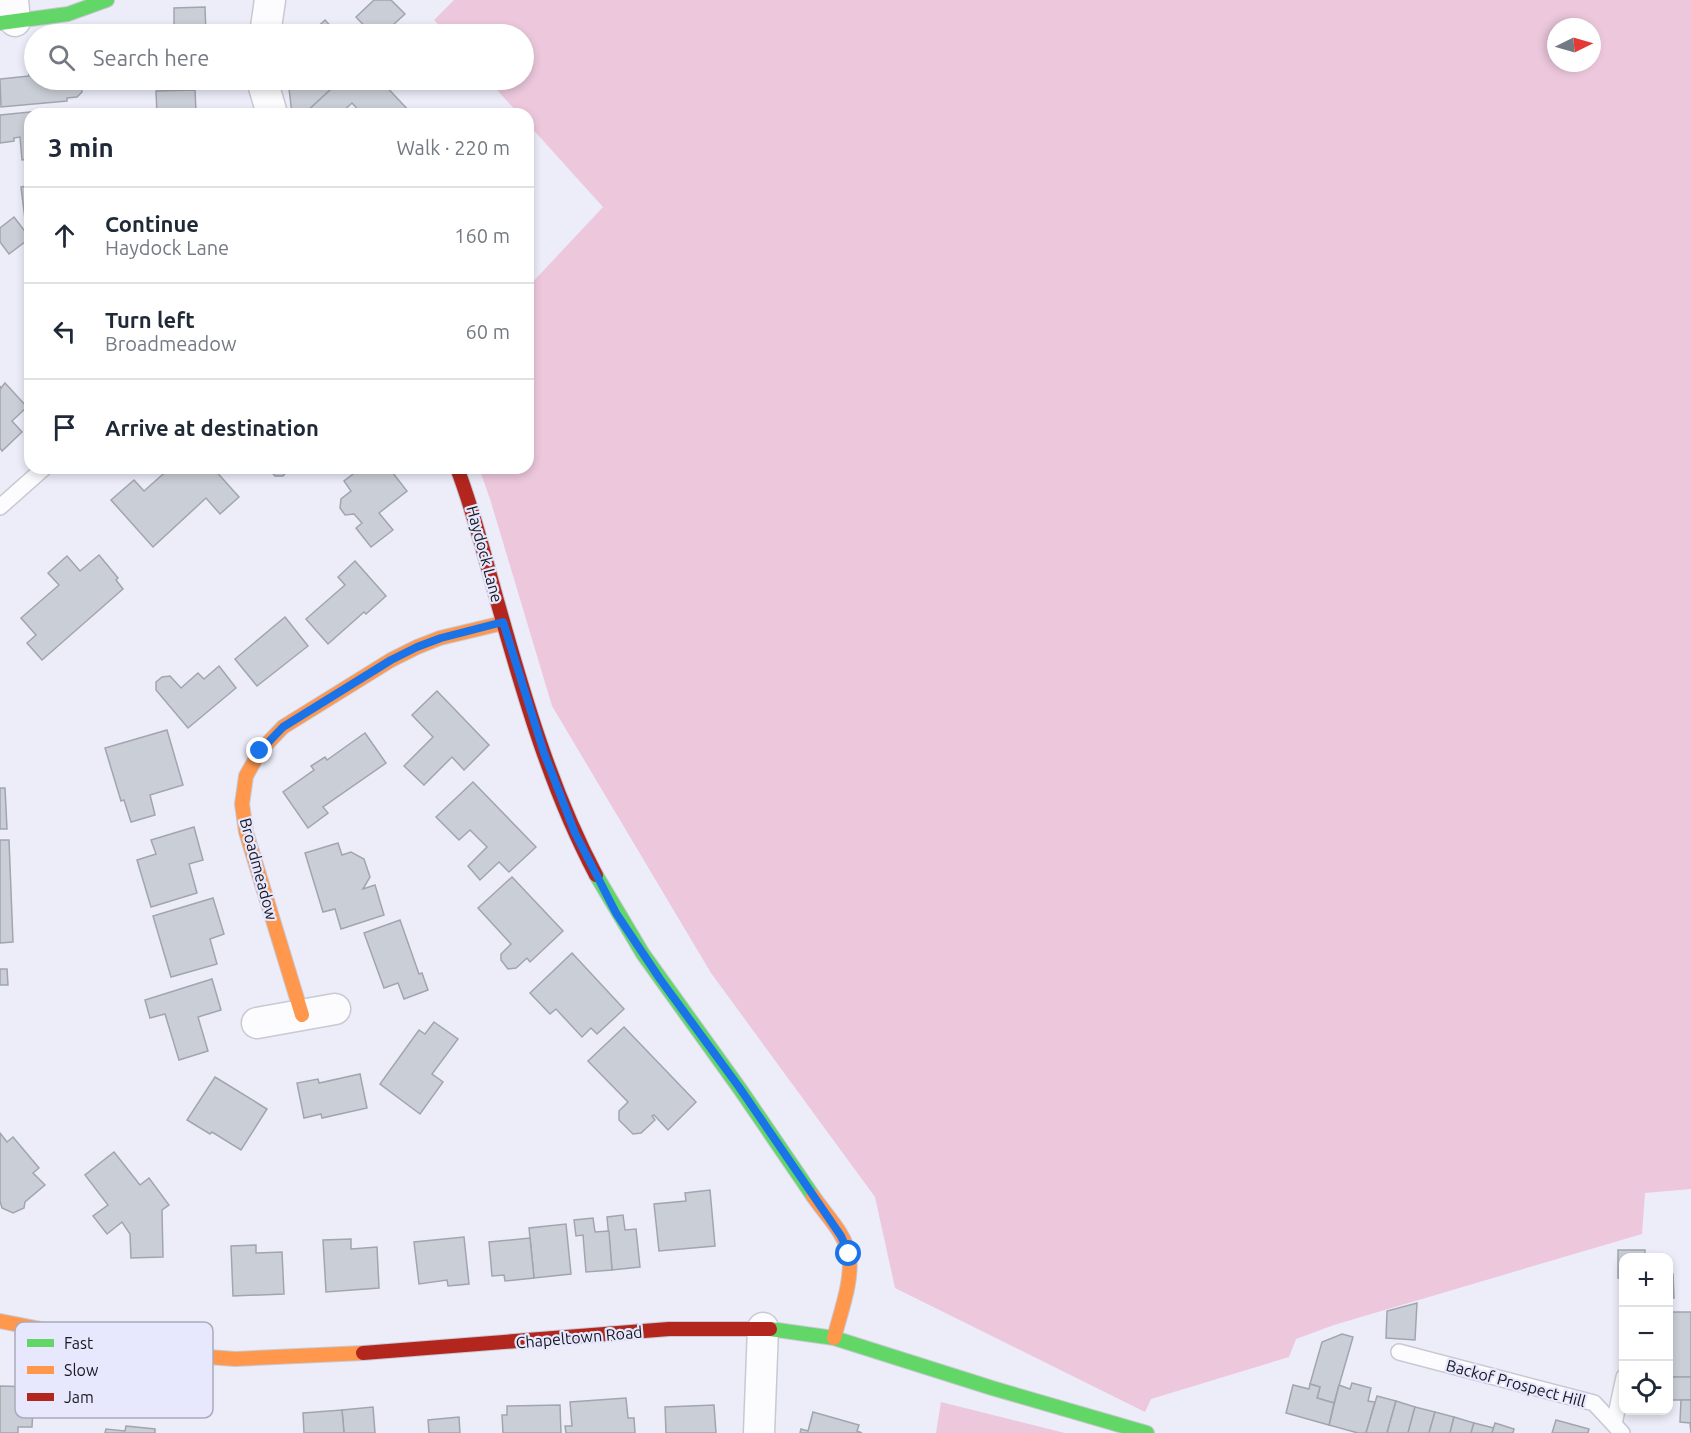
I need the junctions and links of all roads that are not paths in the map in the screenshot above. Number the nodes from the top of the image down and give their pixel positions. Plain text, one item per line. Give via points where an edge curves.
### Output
1 (107, 0) edge
2 (270, 0) edge
3 (9, 15) edge
4 (266, 24) edge
5 (265, 90) edge
6 (270, 108) edge
7 (37, 474) edge
8 (459, 474) edge
9 (0, 507) edge
10 (503, 622) junction
11 (335, 1009) dead end
12 (302, 1015) junction
13 (257, 1023) dead end
14 (0, 1321) edge
15 (15, 1324) edge
16 (763, 1329) junction
17 (834, 1338) junction
18 (1398, 1352) dead end
19 (213, 1357) edge
20 (1618, 1429) edge
21 (759, 1433) edge
22 (1147, 1433) edge

1 - 3 street via 67,16
2 - 4 street
5 - 6 street
7 - 9 lane
8 - 10 street, Haydock Lane
10 - 12 street, Broadmeadow via 441,638 391,660 283,727 260,751 246,776 242,804 246,832
10 - 17 street, Haydock Lane via 544,753 575,833 616,913 841,1236 849,1254 850,1272
11 - 12 street
12 - 13 street
14 - 15 street, Chapeltown Road
16 - 17 street, Chapeltown Road
16 - 19 street, Chapeltown Road via 669,1329 394,1352
16 - 21 street
17 - 22 street, Chapeltown Road
18 - 20 lane, Backof Prospect Hill via 1594,1403

